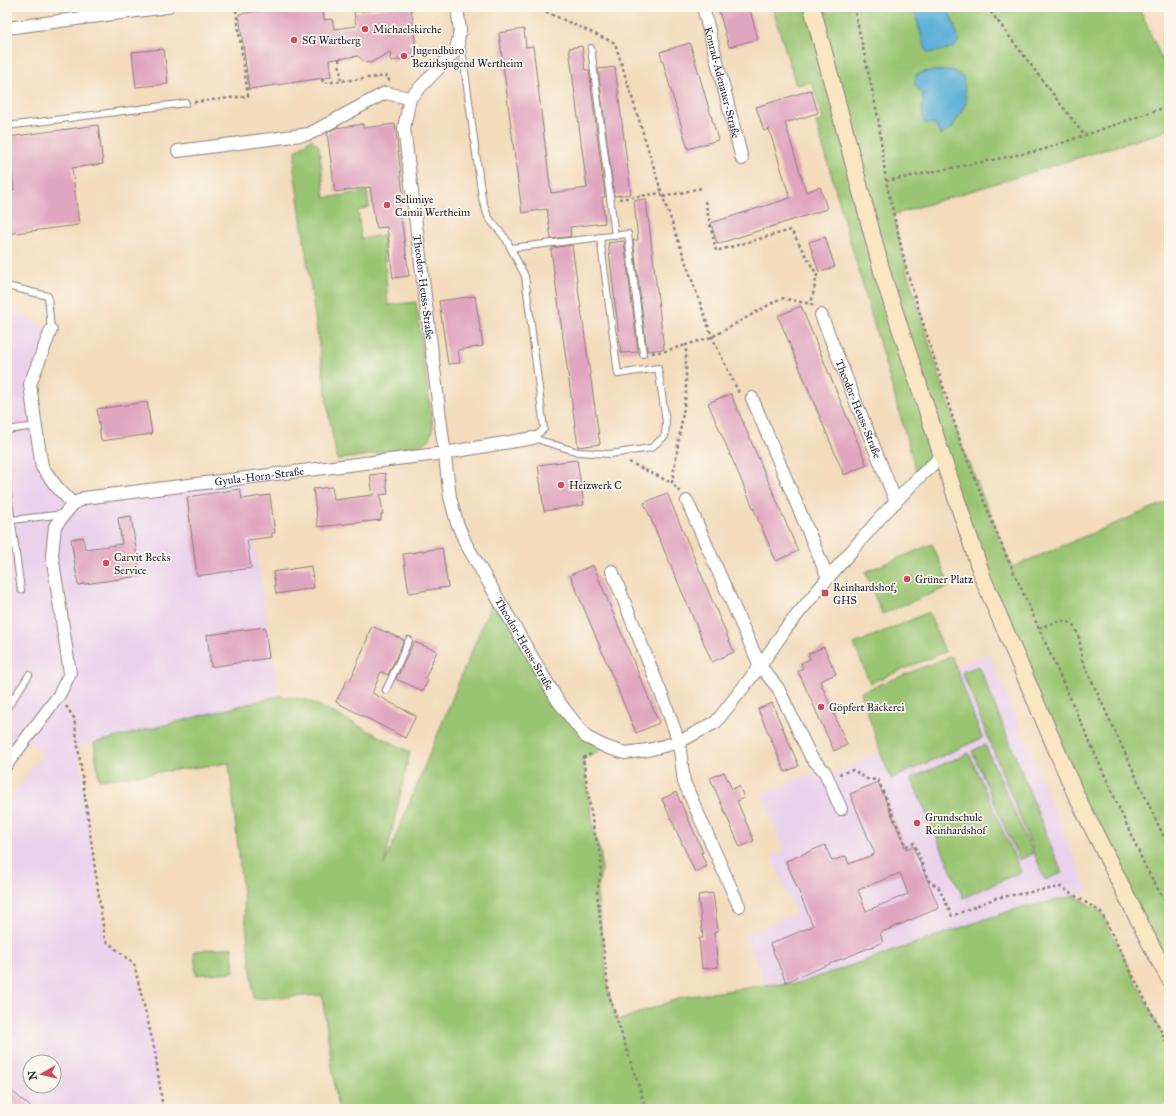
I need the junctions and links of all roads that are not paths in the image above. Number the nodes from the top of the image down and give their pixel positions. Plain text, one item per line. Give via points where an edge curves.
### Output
1 (167, 7) edge
2 (457, 7) edge
3 (703, 7) edge
4 (812, 7) edge
5 (7, 28) edge
6 (460, 31) junction
7 (590, 48) dead end
8 (410, 98) junction
9 (186, 103) road end
10 (7, 126) edge
11 (178, 150) dead end
12 (742, 159) dead end
13 (615, 236) junction
14 (600, 237) junction
15 (510, 248) junction
16 (7, 286) edge
17 (821, 315) road end
18 (51, 330) joint
19 (643, 354) road end
20 (753, 399) road end
21 (35, 426) junction
22 (7, 430) edge
23 (533, 438) junction
24 (445, 453) junction
25 (942, 456) junction
26 (7, 486) edge
27 (687, 501) road end
28 (896, 502) junction
29 (74, 504) junction
30 (64, 514) junction
31 (12, 520) junction
32 (612, 572) dead end
33 (828, 578) junction
34 (21, 590) dead end
35 (409, 640) dead end
36 (760, 666) junction
37 (29, 674) dead end
38 (386, 690) dead end
39 (7, 708) edge
40 (679, 742) junction
41 (7, 764) edge
42 (841, 809) dead end
43 (739, 906) dead end
44 (1169, 978) edge

1 - 5 street
2 - 6 street
3 - 12 street, Konrad-Adenauer-Straße
4 - 25 main road via 884,279
6 - 8 street via 456,50
6 - 15 lane via 482,198 488,217
7 - 13 lane
8 - 11 street via 385,93 309,134
8 - 24 street, Theodor-Heuss-Straße via 404,128
9 - 10 lane
13 - 14 lane
13 - 19 lane via 628,234
14 - 15 lane
14 - 23 lane via 618,374 658,368 666,422 665,436 651,448 610,454 578,452
15 - 23 lane via 525,276 544,429
16 - 18 lane via 48,296
17 - 28 street, Theodor-Heuss-Straße
18 - 21 street via 30,384
20 - 33 street
21 - 22 lane
21 - 29 street via 42,467
23 - 24 street
24 - 29 street, Gyula-Horn-Straße via 84,498
24 - 40 street, Theodor-Heuss-Straße via 450,497 466,544 558,701 586,737 625,753
25 - 28 street, Theodor-Heuss-Straße
25 - 44 main road via 984,581 1075,793
26 - 31 lane
27 - 36 street
28 - 33 street, Theodor-Heuss-Straße
29 - 30 street, Gyula-Horn-Straße
30 - 31 lane
30 - 41 street, Gyula-Horn-Straße via 55,526 52,555 70,673 59,695
31 - 34 lane
32 - 40 street
33 - 36 street, Theodor-Heuss-Straße via 787,627
35 - 38 lane
36 - 40 street, Theodor-Heuss-Straße via 716,722
36 - 42 street via 778,688 811,757 826,772
37 - 39 lane
40 - 43 street via 684,782

